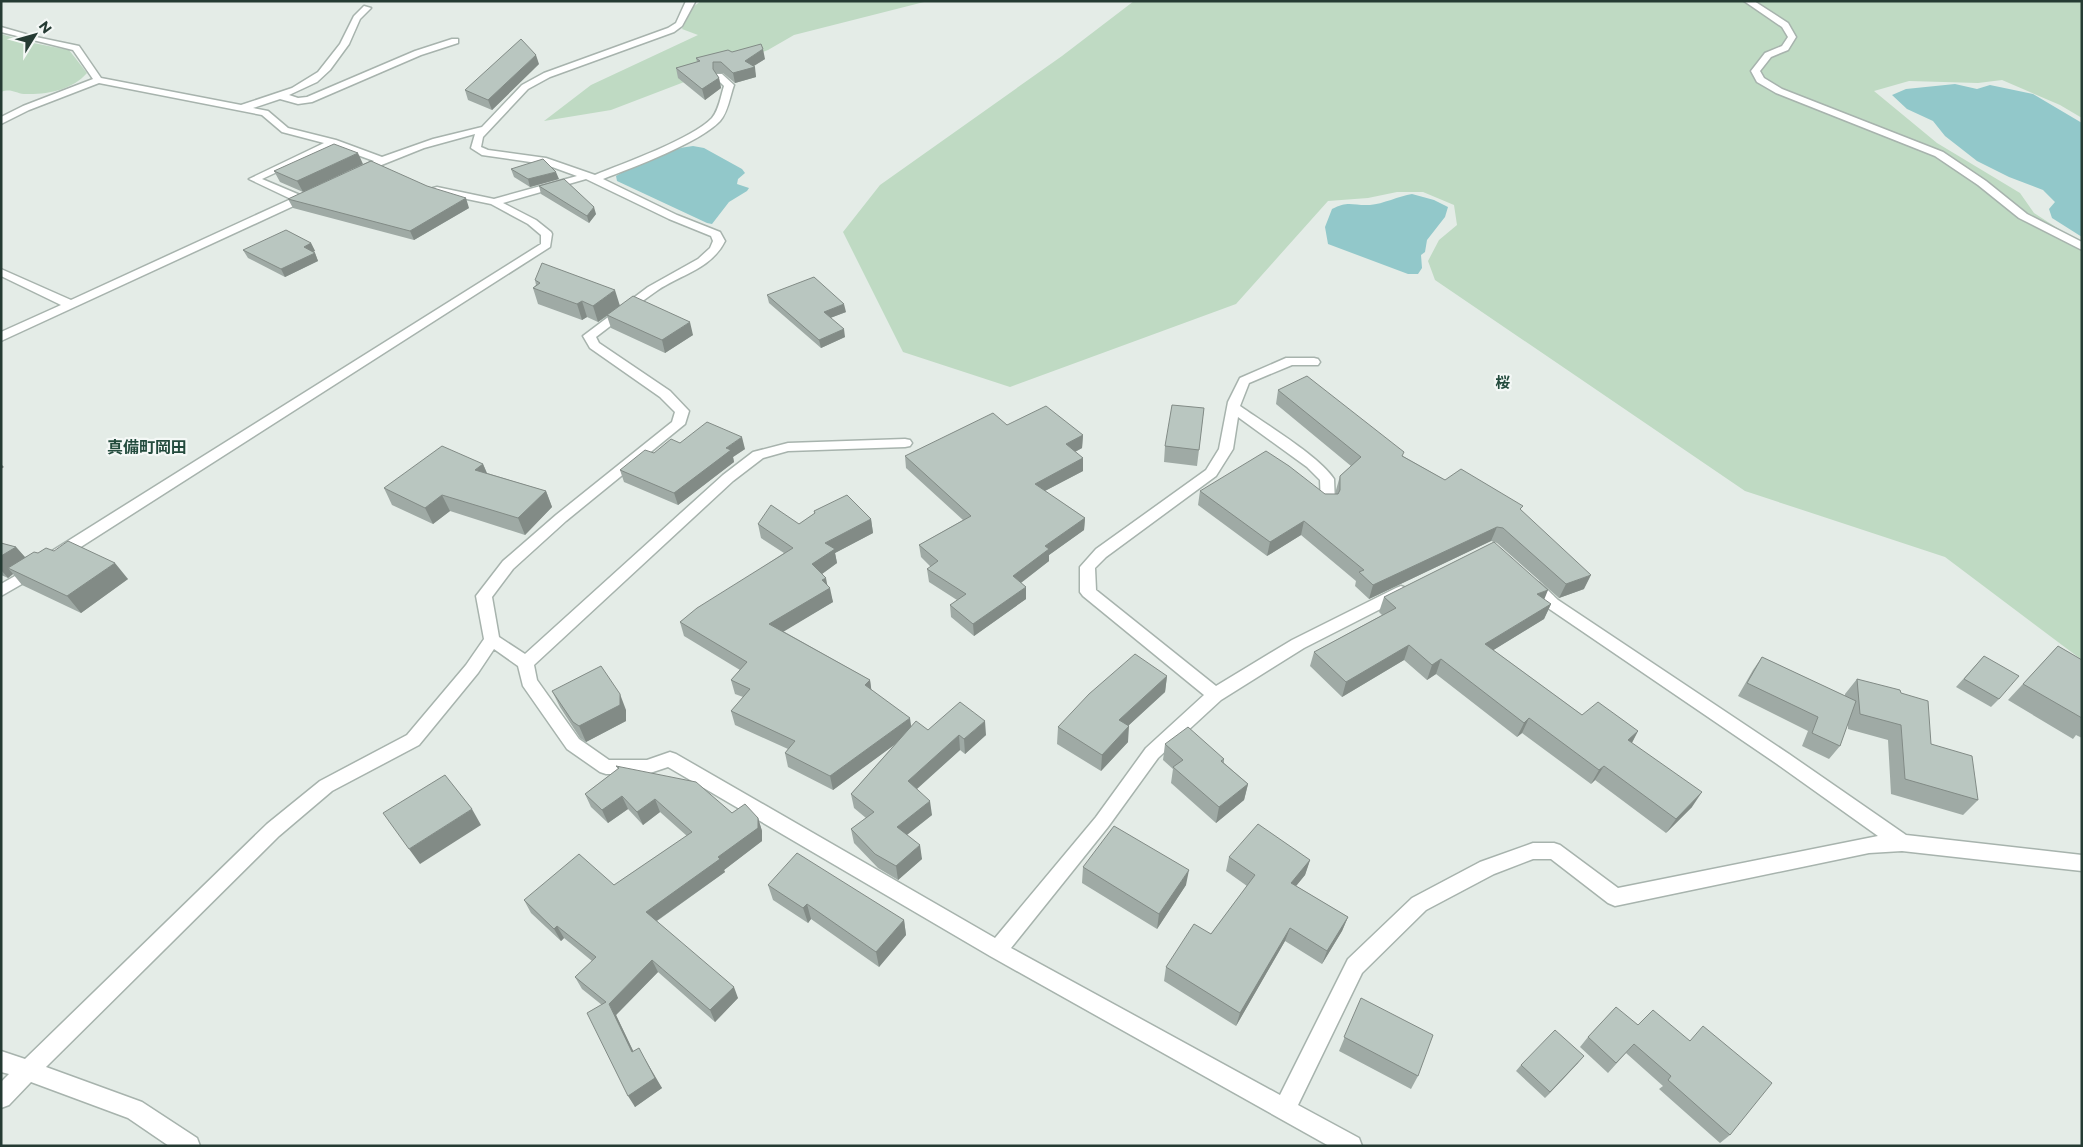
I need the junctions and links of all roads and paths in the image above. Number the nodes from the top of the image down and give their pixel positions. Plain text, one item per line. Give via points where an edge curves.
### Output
1 (691, 1) edge
2 (1748, 1) edge
3 (367, 8) dead end
4 (1, 29) edge
5 (456, 41) dead end
6 (719, 76) edge
7 (98, 80) junction
8 (277, 95) junction
9 (243, 108) junction
10 (1, 120) edge
11 (484, 130) junction
12 (333, 142) junction
13 (379, 162) junction
14 (392, 171) edge
15 (350, 176) edge
16 (591, 177) junction
17 (425, 185) edge
18 (317, 191) edge
19 (300, 199) junction
20 (494, 202) junction
21 (2082, 247) edge
22 (1, 272) edge
23 (71, 305) junction
24 (1, 337) edge
25 (1314, 362) dead end
26 (1233, 407) junction
27 (905, 443) dead end
28 (1328, 504) edge
29 (1518, 573) edge
30 (1413, 586) edge
31 (1, 591) edge
32 (492, 640) junction
33 (526, 663) junction
34 (1215, 696) junction
35 (1902, 843) junction
36 (2082, 863) edge
37 (997, 950) junction
38 (1, 1061) edge
39 (28, 1072) junction
40 (1, 1098) edge
41 (1284, 1110) junction
42 (189, 1146) edge
43 (1351, 1146) edge

1 - 11 street via 679,24 671,30 547,75 525,87
2 - 21 street via 1786,25 1792,37 1784,48 1768,55 1755,71 1760,80 1779,91 1939,154 2023,216
3 - 8 street via 352,23 343,47 320,75
4 - 7 street via 76,48
5 - 8 street via 418,53 309,100 298,101
6 - 16 street via 729,85 717,117 706,126 682,140
7 - 9 street
7 - 10 street
8 - 9 street
9 - 12 street via 265,113 285,130
11 - 13 street via 454,136
11 - 16 street via 478,136 476,148 486,153 546,161
12 - 13 street
12 - 19 street via 254,179
13 - 14 street
13 - 15 street
16 - 20 street
16 - 32 street via 716,234 719,242 716,250 691,269 662,282 589,336 594,345 665,394 682,411 678,424 508,565 484,596
17 - 20 street via 442,192
18 - 19 street
19 - 23 street
20 - 31 street via 532,222 547,234 546,246
22 - 23 street
23 - 24 street
25 - 26 street via 1290,360 1244,381
26 - 28 street via 1312,464 1326,479
26 - 34 street via 1226,449 1211,473 1101,553 1088,567 1088,592
27 - 33 street via 788,447 758,455 728,478
29 - 35 street via 1553,604
30 - 34 street via 1298,644
32 - 33 street
32 - 39 street via 413,740 326,786 280,824
33 - 37 street via 529,681 573,744 606,766 647,767 670,759
34 - 37 street via 1152,753 1102,822
35 - 36 street
35 - 41 street via 1870,844 1614,897 1554,851 1533,851 1487,868 1419,904 1355,966
37 - 41 street
38 - 39 street
39 - 40 street
39 - 42 street via 134,1110
41 - 43 street

